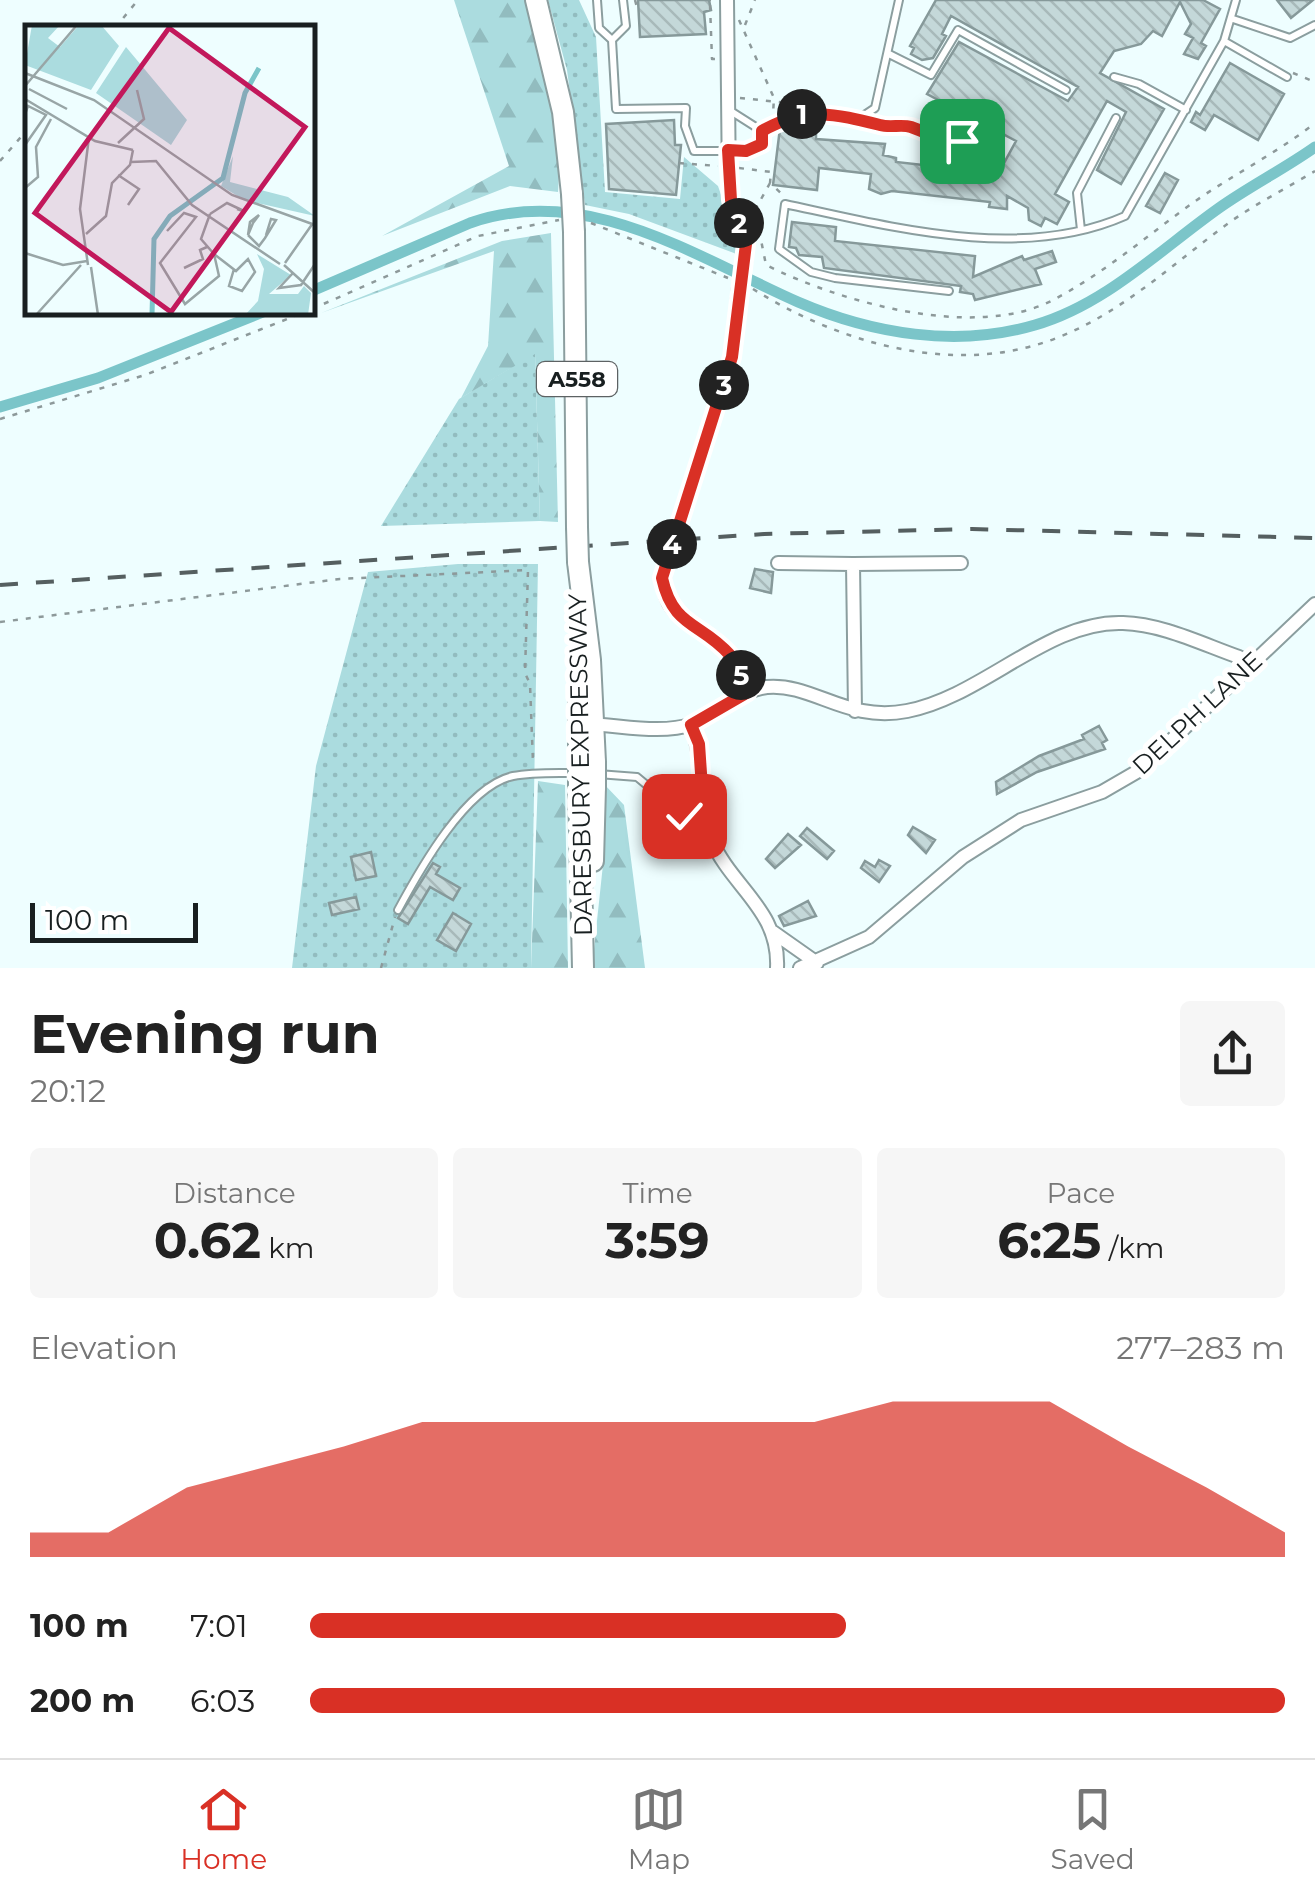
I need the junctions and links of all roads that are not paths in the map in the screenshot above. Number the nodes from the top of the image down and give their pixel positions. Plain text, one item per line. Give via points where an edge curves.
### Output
1 (536, 0) edge
2 (597, 0) edge
3 (624, 0) edge
4 (727, 0) edge
5 (899, 0) edge
6 (1236, 0) edge
7 (1233, 18) junction
8 (1315, 25) edge
9 (612, 40) junction
10 (1224, 41) junction
11 (889, 54) junction
12 (1114, 77) dead end
13 (1287, 77) road end
14 (1066, 90) dead end
15 (730, 102) junction
16 (1186, 110) junction
17 (864, 116) junction
18 (1116, 118) dead end
19 (762, 131) junction
20 (962, 141) dead end
21 (728, 150) junction
22 (1081, 230) junction
23 (949, 291) dead end
24 (778, 563) dead end
25 (853, 564) junction
26 (961, 564) dead end
27 (1315, 604) edge
28 (1239, 657) dead end
29 (748, 692) junction
30 (855, 712) junction
31 (587, 724) junction
32 (691, 725) junction
33 (704, 817) junction
34 (398, 910) road end
35 (773, 932) junction
36 (817, 963) junction
37 (585, 968) edge
38 (777, 968) edge
39 (800, 968) edge

1 - 31 main road, DARESBURY EXPRESSWAY / A558, bridge via 563,112 572,194
2 - 9 lane via 600,28
3 - 9 lane via 626,26
4 - 15 street
5 - 11 lane
6 - 7 lane
7 - 8 lane via 1290,38
7 - 10 lane
9 - 21 lane via 616,109 686,108 694,151
10 - 13 lane
10 - 16 lane
11 - 14 lane via 931,75 958,30
11 - 17 lane via 876,108
12 - 16 lane
15 - 19 lane
15 - 21 street
16 - 22 lane via 1126,216
17 - 19 lane via 799,114
17 - 20 lane via 883,126 911,127 928,139
18 - 22 lane via 1077,193
19 - 21 lane via 762,144
21 - 29 street, bridge via 731,200 746,244 732,357 662,578 680,620 731,657
22 - 23 lane via 956,234 786,204 779,249 811,272
24 - 25 street
25 - 26 street
25 - 30 street
27 - 36 street, DELPH LANE via 1140,770 1102,792 1021,820 963,857 884,927
28 - 30 street via 1151,627 1086,626 961,692 912,710
29 - 30 street via 784,688
29 - 32 street
31 - 32 street
31 - 37 main road, DARESBURY EXPRESSWAY / A558, bridge
32 - 33 street via 699,744
33 - 34 lane via 684,816 636,776 510,776 433,844
33 - 35 street via 720,856
35 - 36 street
35 - 38 street
36 - 39 street, DELPH LANE

